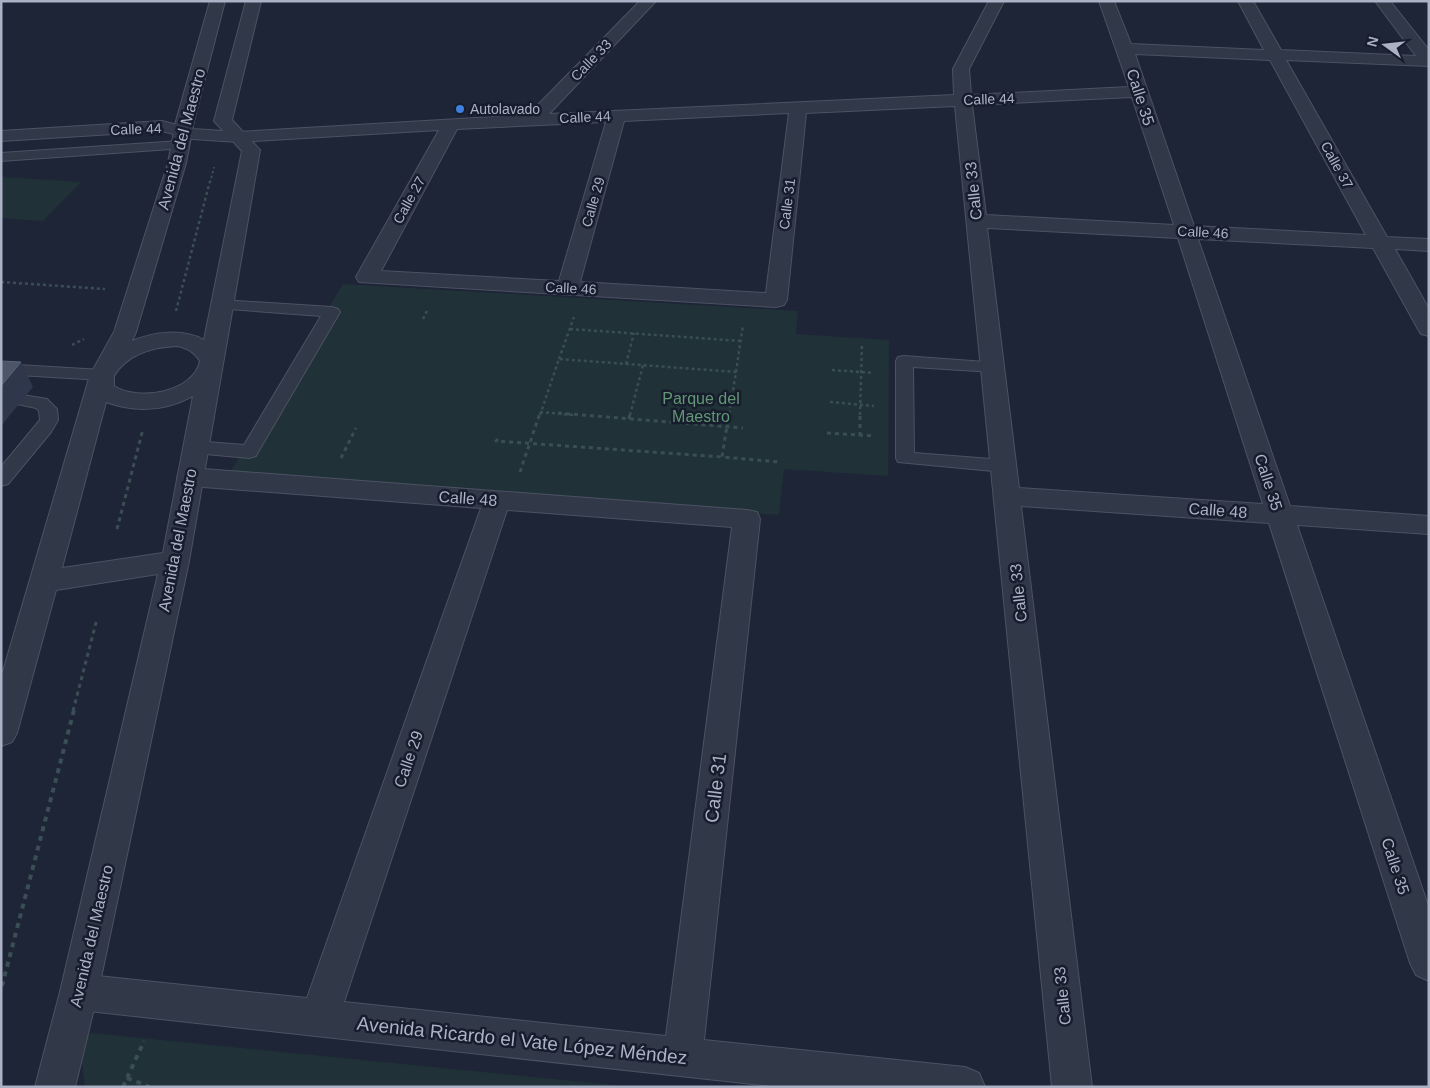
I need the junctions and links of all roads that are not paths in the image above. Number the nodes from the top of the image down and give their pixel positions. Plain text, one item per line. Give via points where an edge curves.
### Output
1 (218, 1) edge
2 (254, 1) edge
3 (649, 1) edge
4 (997, 1) edge
5 (1106, 1) edge
6 (1245, 1) edge
7 (1382, 1) edge
8 (1125, 49) junction
9 (1275, 55) junction
10 (1429, 61) edge
11 (1140, 92) junction
12 (963, 100) junction
13 (798, 108) junction
14 (617, 116) junction
15 (533, 120) junction
16 (451, 124) junction
17 (1, 136) edge
18 (238, 137) junction
19 (181, 138) junction
20 (1, 157) edge
21 (977, 220) junction
22 (1186, 231) junction
23 (1380, 242) junction
24 (1429, 245) edge
25 (367, 277) joint
26 (568, 288) junction
27 (776, 300) joint
28 (222, 305) junction
29 (1429, 329) edge
30 (210, 364) junction
31 (992, 367) junction
32 (1, 369) edge
33 (102, 376) junction
34 (22, 400) dead end
35 (195, 448) junction
36 (1004, 466) junction
37 (190, 477) junction
38 (1, 480) edge
39 (507, 490) junction
40 (1007, 496) junction
41 (1280, 514) junction
42 (747, 519) joint
43 (1429, 525) edge
44 (175, 561) junction
45 (44, 581) junction
46 (1, 733) edge
47 (1429, 963) edge
48 (80, 992) junction
49 (319, 1019) junction
50 (683, 1057) junction
51 (55, 1087) edge
52 (965, 1087) edge
53 (1072, 1087) edge

1 - 19 street, Avenida del Maestro
2 - 18 street, Avenida del Maestro via 224,121
3 - 15 street, Calle 33
4 - 12 street via 961,69
5 - 8 street, Calle 35
6 - 9 street, Calle 37
7 - 10 street
8 - 9 street
8 - 11 street, Calle 35
9 - 10 street
9 - 23 street, Calle 37
11 - 12 street, Calle 44
11 - 22 street, Calle 35
12 - 13 street, Calle 44
12 - 21 street, Calle 33
13 - 14 street, Calle 44
13 - 27 street, Calle 31
14 - 15 street, Calle 44
14 - 26 street, Calle 29
15 - 16 street, Calle 44
16 - 18 street, Calle 44
16 - 25 street, Calle 27
17 - 19 street, Calle 44 via 162,126
18 - 19 street, Calle 44
18 - 28 street, Avenida del Maestro via 251,150
19 - 20 lane
19 - 33 street, Avenida del Maestro via 177,164 124,332
21 - 22 street, Calle 46
21 - 31 street, Calle 33
22 - 23 street, Calle 46
22 - 41 street, Calle 35
23 - 24 street, Calle 46
23 - 29 street, Calle 37
25 - 26 street, Calle 46
26 - 27 street, Calle 46
28 - 30 street, Avenida del Maestro
28 - 35 lane via 332,312 249,452
30 - 33 street via 208,350 198,343 168,339 133,348 113,361
30 - 33 street via 202,379 190,389 173,397 137,403 109,395 102,386
30 - 35 street, Avenida del Maestro
31 - 36 street, Calle 33
31 - 36 lane via 904,362 904,458
32 - 33 lane
33 - 45 street, Avenida del Maestro
34 - 38 lane via 41,403 48,409 49,420
35 - 37 street, Avenida del Maestro
36 - 40 street, Calle 33
37 - 39 street, Calle 48
37 - 44 street, Avenida del Maestro
39 - 42 street, Calle 48
39 - 49 street, Calle 29
40 - 41 street, Calle 48
40 - 53 street, Calle 33
41 - 43 street, Calle 48
41 - 47 street, Calle 35
42 - 50 street, Calle 31
44 - 45 street
44 - 48 street, Avenida del Maestro
45 - 46 street, Avenida del Maestro
48 - 49 street, Avenida Ricardo el Vate López Méndez
48 - 51 street, Avenida del Maestro
49 - 50 street, Avenida Ricardo el Vate López Méndez
50 - 52 street, Avenida Ricardo el Vate López Méndez

